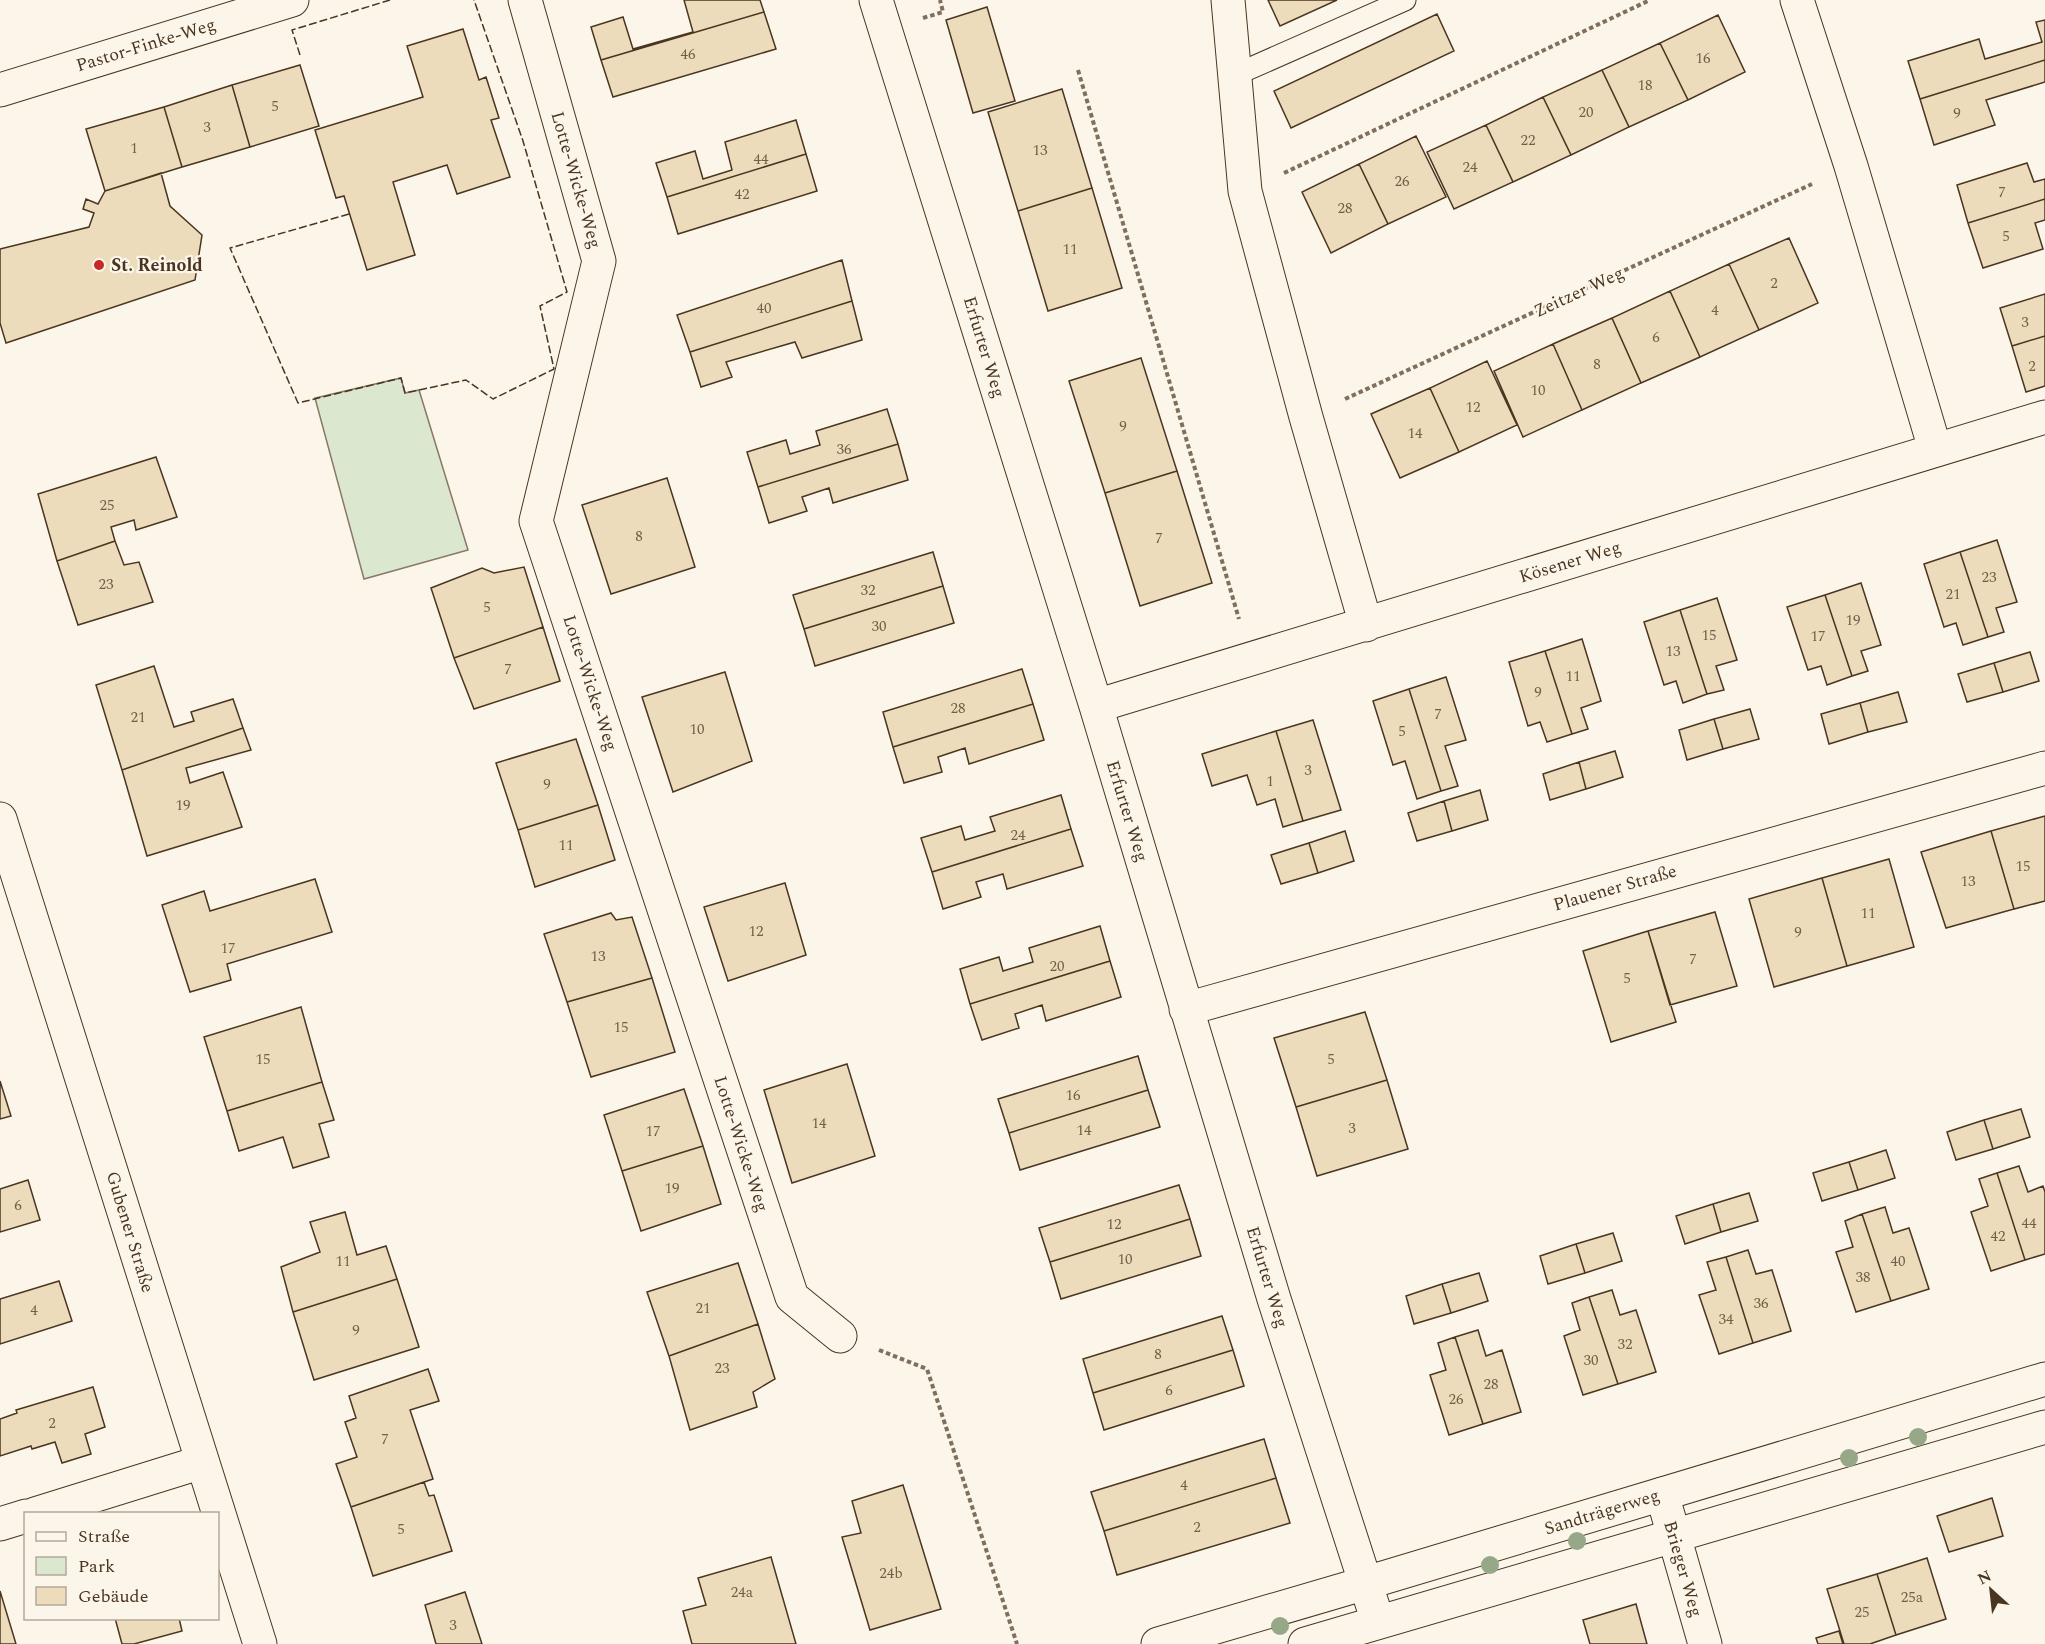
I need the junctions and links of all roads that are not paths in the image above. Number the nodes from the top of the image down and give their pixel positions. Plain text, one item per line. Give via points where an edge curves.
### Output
1 (292, 0) edge
2 (525, 0) edge
3 (876, 0) edge
4 (1228, 0) edge
5 (1405, 0) edge
6 (1797, 0) edge
7 (232, 9) edge
8 (1235, 75) junction
9 (0, 90) edge
10 (2045, 417) edge
11 (1935, 449) junction
12 (1365, 625) junction
13 (1095, 706) junction
14 (2045, 768) edge
15 (0, 819) edge
16 (9, 880) edge
17 (1186, 1008) junction
18 (840, 1336) road end
19 (2045, 1379) edge
20 (2045, 1427) edge
21 (202, 1462) junction
22 (1662, 1494) junction
23 (41, 1512) edge
24 (218, 1512) edge
25 (219, 1515) edge
26 (24, 1517) edge
27 (0, 1524) edge
28 (1673, 1536) junction
29 (1366, 1583) junction
30 (1378, 1622) junction
31 (260, 1644) edge
32 (1158, 1644) edge
33 (1305, 1644) edge
34 (1705, 1644) edge

1 - 7 street, Pastor-Finke-Weg
2 - 18 street, Lotte-Wicke-Weg via 599,261 536,521 792,1298
3 - 13 street, Erfurter Weg
4 - 8 street
5 - 8 lane
6 - 11 street
7 - 9 street, Pastor-Finke-Weg
8 - 12 street via 1245,191
10 - 11 street, Kösener Weg
11 - 12 street, Kösener Weg
12 - 13 street, Kösener Weg
13 - 17 street, Erfurter Weg
14 - 17 street, Plauener Straße
15 - 16 street, Gubener Straße
16 - 21 street, Gubener Straße
17 - 29 street, Erfurter Weg
19 - 22 street, Sandträgerweg
20 - 28 street
21 - 23 street
21 - 24 street, Gubener Straße
22 - 28 street, Brieger Weg
22 - 29 street, Sandträgerweg
25 - 31 street, Gubener Straße
26 - 27 street
28 - 30 street
28 - 34 street, Brieger Weg
29 - 30 street, Erfurter Weg
29 - 32 street, Sandträgerweg
30 - 33 street

